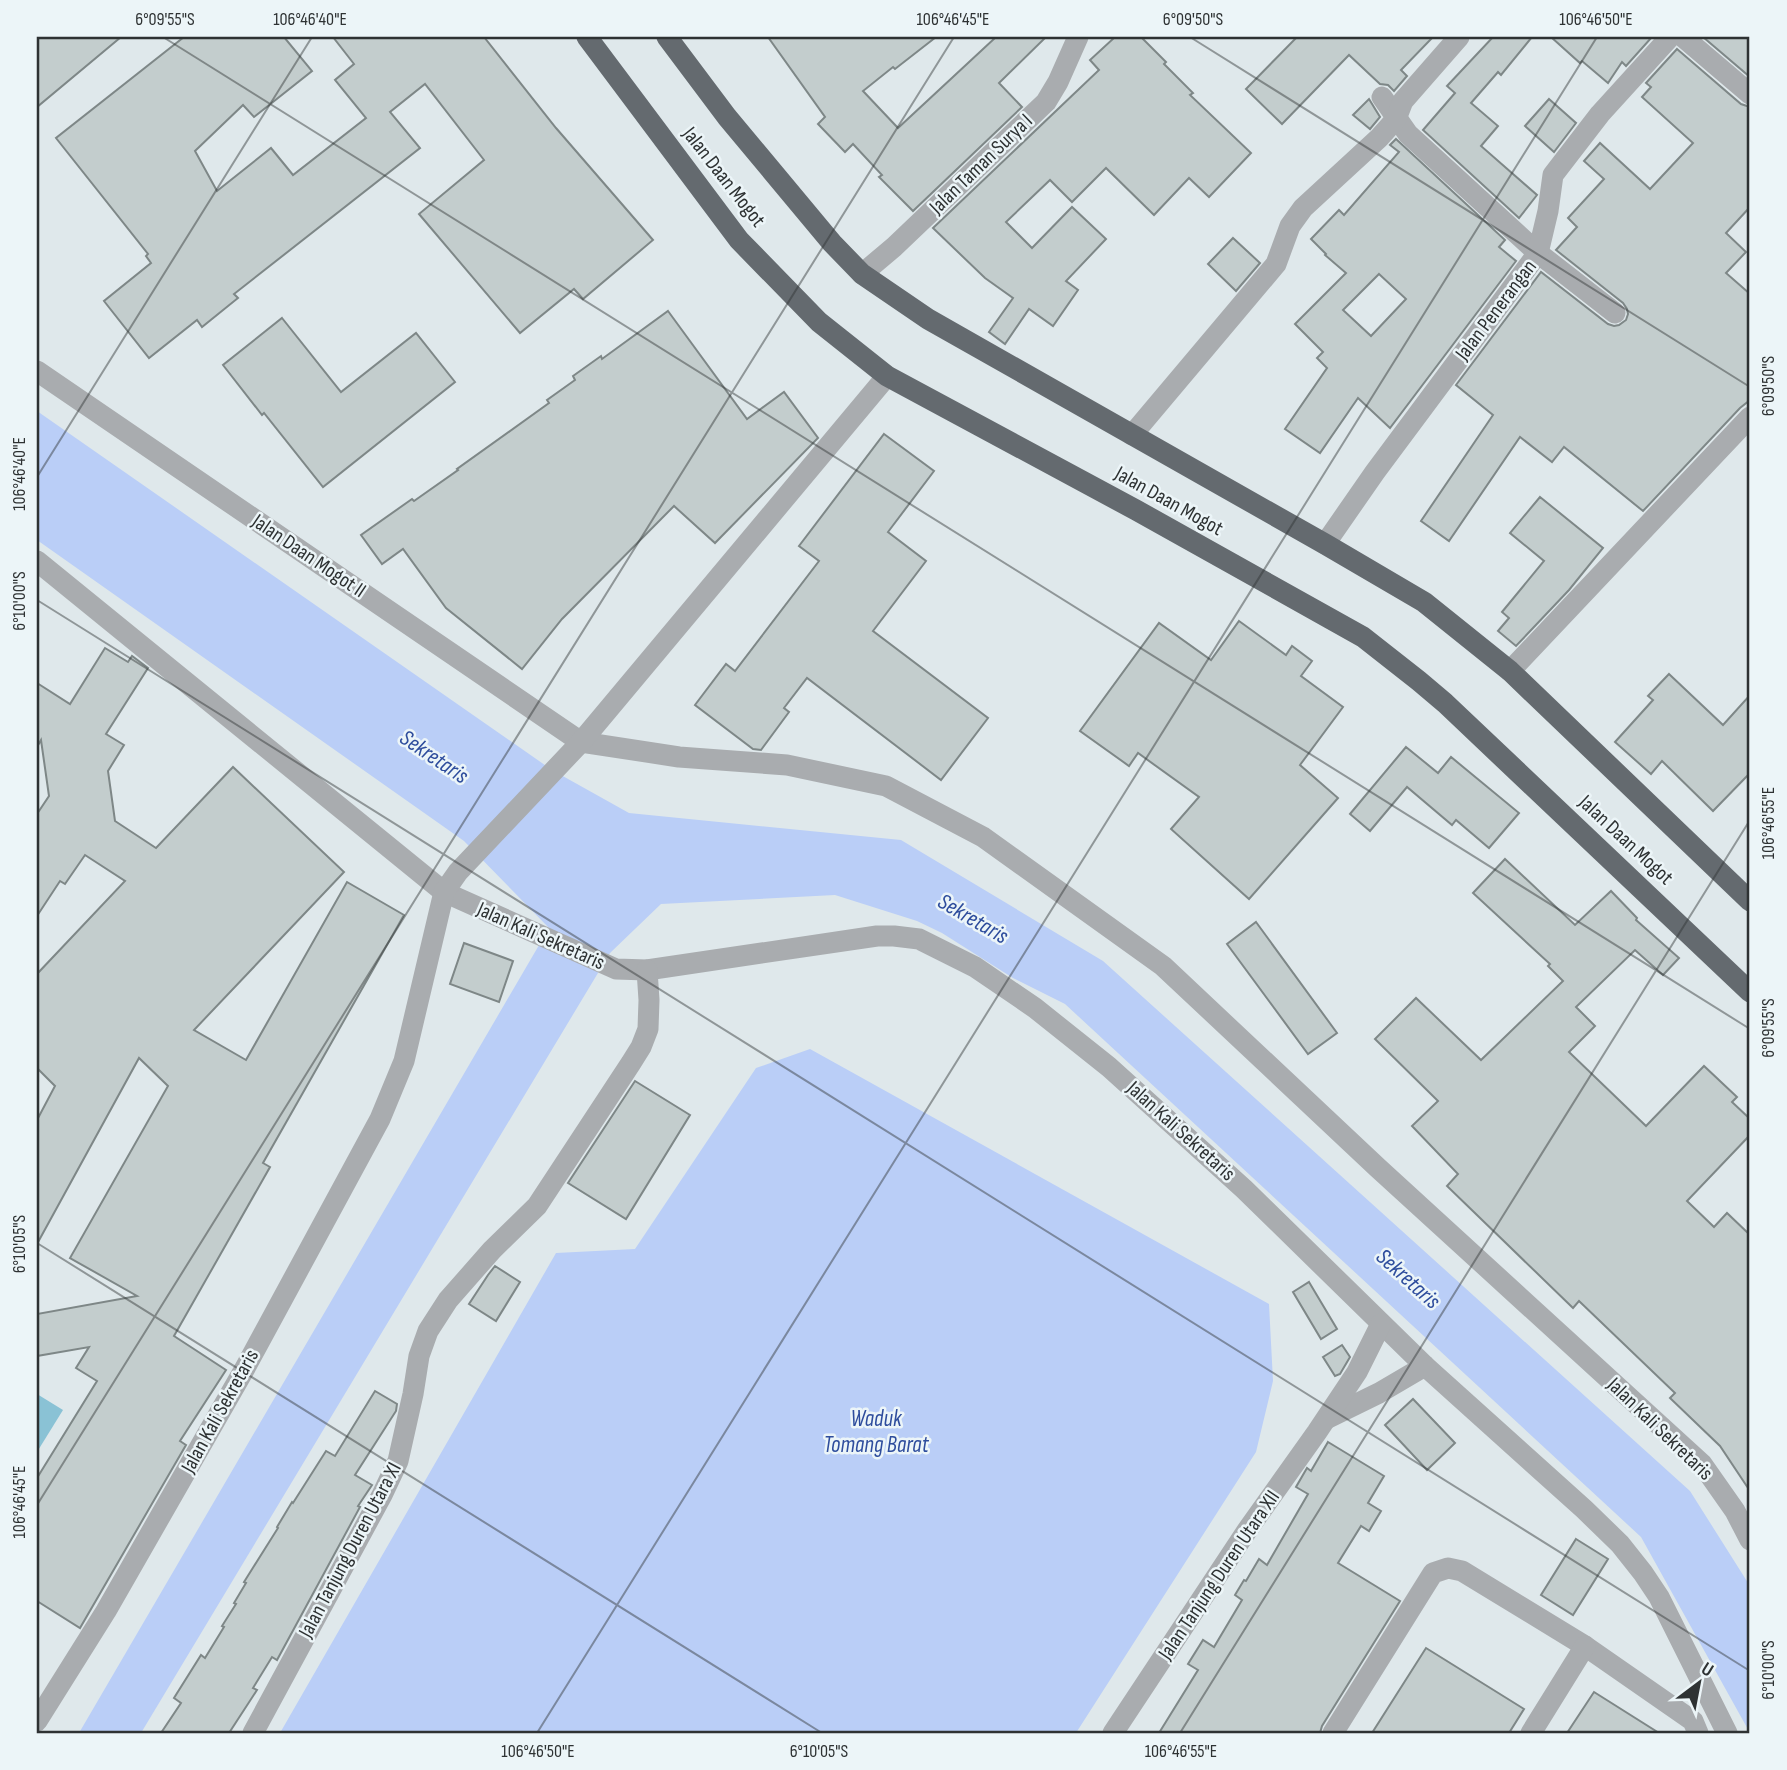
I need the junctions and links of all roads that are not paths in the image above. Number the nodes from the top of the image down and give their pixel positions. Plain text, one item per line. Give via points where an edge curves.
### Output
1 (587, 37) edge
2 (667, 37) edge
3 (1078, 37) edge
4 (1459, 37) edge
5 (1670, 37) edge
6 (1683, 37) edge
7 (1750, 94) edge
8 (1382, 97) dead end
9 (1396, 119) junction
10 (1538, 253) junction
11 (862, 274) junction
12 (1615, 313) dead end
13 (37, 371) edge
14 (887, 376) junction
15 (1750, 416) edge
16 (1132, 435) junction
17 (1325, 544) junction
18 (37, 561) edge
19 (1510, 671) junction
20 (581, 742) junction
21 (444, 892) junction
22 (1750, 901) edge
23 (647, 970) junction
24 (1750, 992) edge
25 (1381, 1324) junction
26 (1424, 1366) junction
27 (1326, 1419) junction
28 (1750, 1540) edge
29 (1585, 1646) junction
30 (37, 1721) edge
31 (1696, 1727) edge
32 (253, 1733) edge
33 (1113, 1733) edge
34 (1333, 1733) edge
35 (1531, 1733) edge
36 (1727, 1733) edge

1 - 14 highway, Jalan Daan Mogot via 739,240 819,322
2 - 11 highway, Jalan Daan Mogot via 727,117
3 - 11 street, Jalan Taman Surya I via 1046,102
4 - 9 street via 1403,101
5 - 10 street, Jalan Penerangan via 1600,114 1553,175
6 - 7 street
8 - 9 street
9 - 10 street
9 - 16 street via 1303,208 1290,226 1276,264
10 - 12 street
10 - 17 street, Jalan Penerangan
11 - 16 highway, Jalan Daan Mogot via 928,319
13 - 20 street, Jalan Daan Mogot II
14 - 20 street
14 - 24 highway, Jalan Daan Mogot via 1363,637 1445,703
15 - 19 street
16 - 17 highway, Jalan Daan Mogot
17 - 19 highway, Jalan Daan Mogot via 1424,602
18 - 21 street, Jalan Kali Sekretaris
19 - 22 highway, Jalan Daan Mogot
20 - 21 street
20 - 28 street, Jalan Kali Sekretaris via 679,757 787,765 886,786 983,836 1163,966 1702,1464
21 - 23 street, Jalan Kali Sekretaris via 616,970
21 - 30 street, Jalan Kali Sekretaris via 404,1061 380,1119 155,1527
23 - 25 street, Jalan Kali Sekretaris via 877,936 919,939 953,955 1035,1008 1109,1067 1244,1189
23 - 32 street, Jalan Tanjung Duren Utara XI via 648,1029 641,1047 537,1206 448,1300 428,1331 398,1461
25 - 26 street, Jalan Kali Sekretaris
25 - 27 street, Jalan Tanjung Duren Utara XII
26 - 27 street, Jalan Tanjung Duren Utara XII
26 - 36 street, Jalan Kali Sekretaris via 1620,1544 1659,1597
27 - 33 street, Jalan Tanjung Duren Utara XII
29 - 31 street
29 - 34 street via 1462,1571 1448,1568 1433,1573
29 - 35 street

